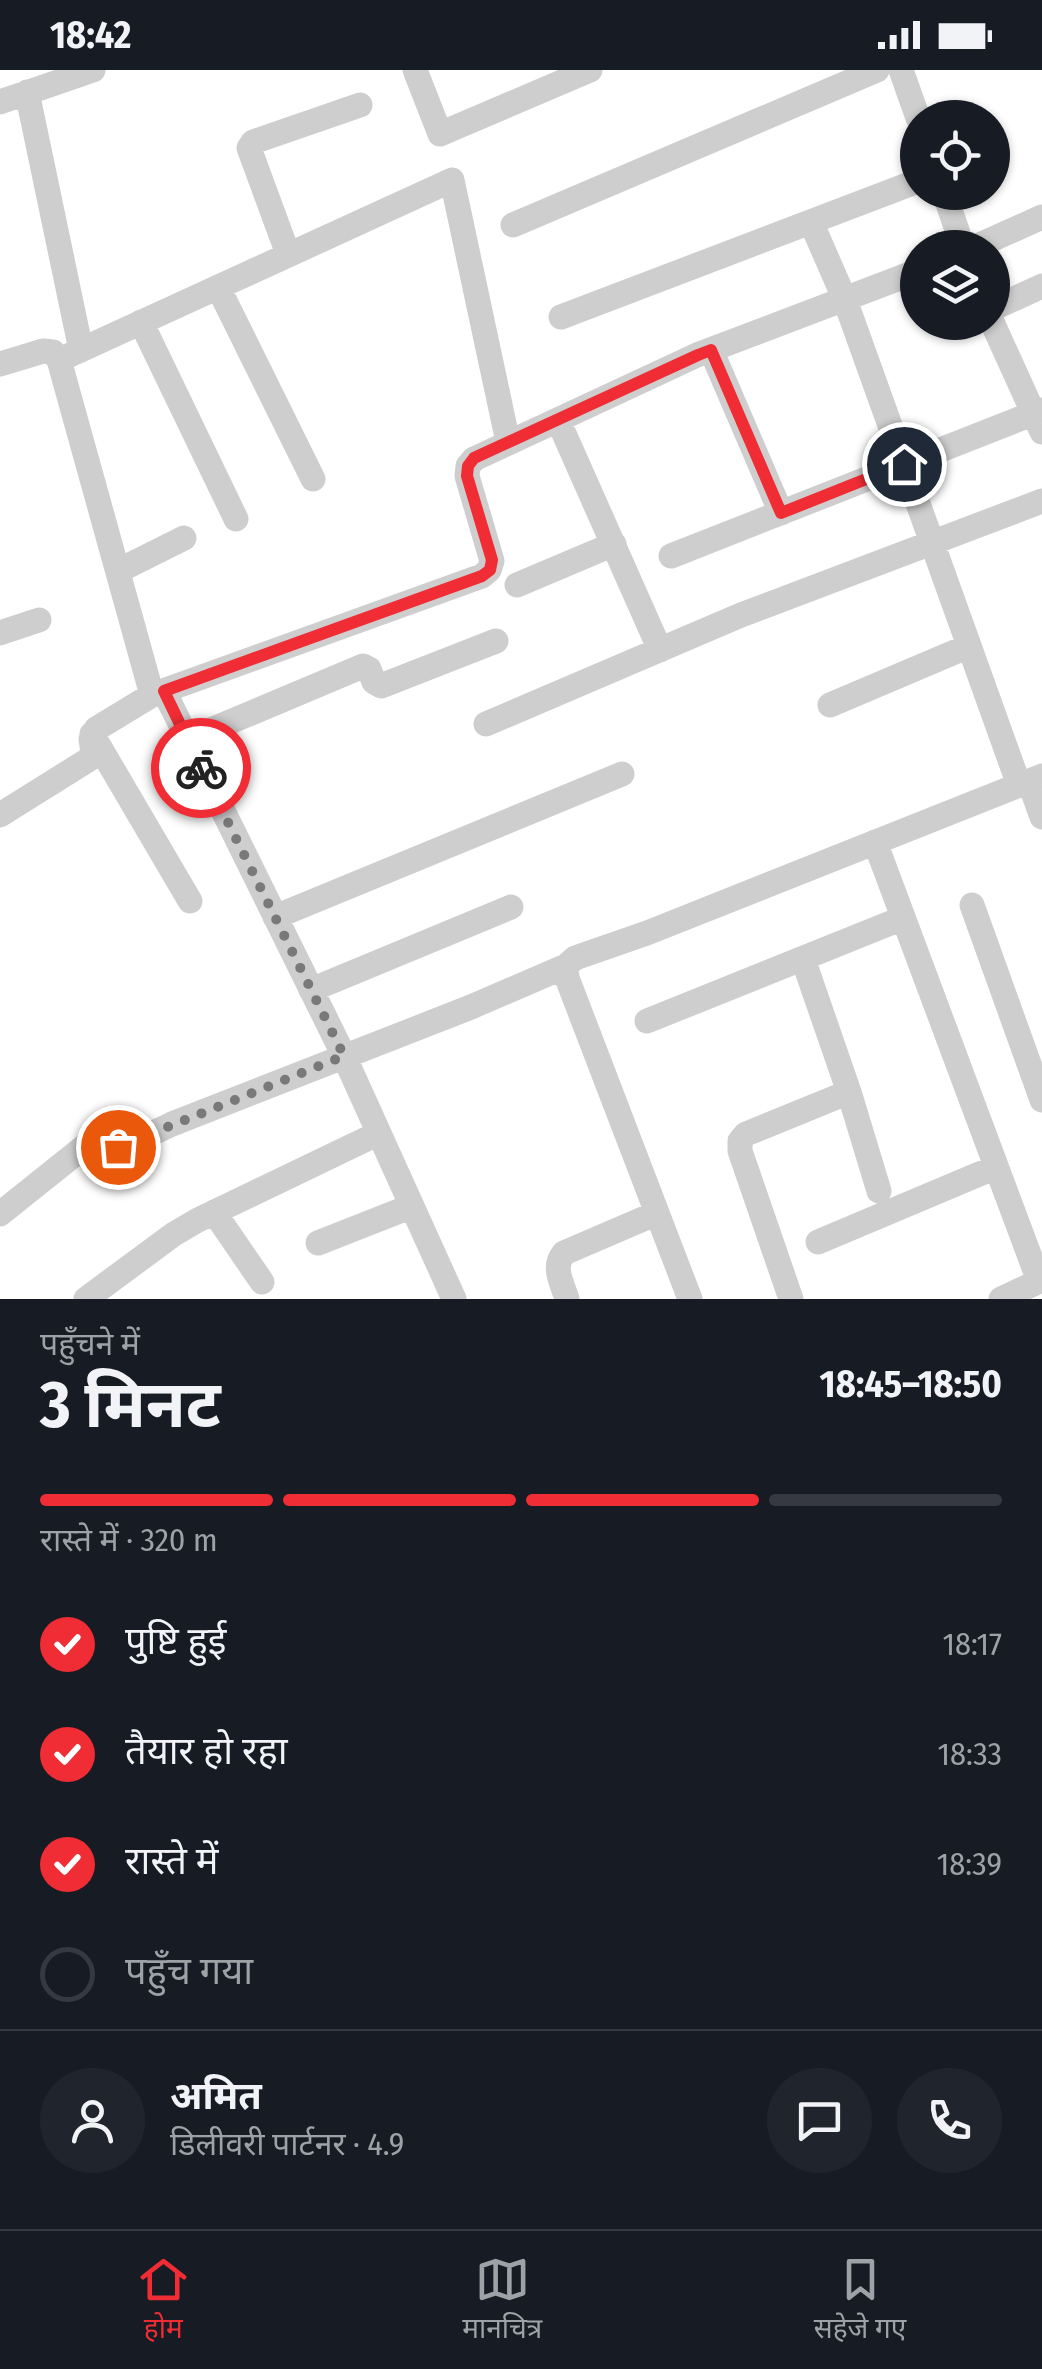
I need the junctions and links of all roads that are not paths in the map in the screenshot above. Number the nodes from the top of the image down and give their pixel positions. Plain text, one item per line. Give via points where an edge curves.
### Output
1 (93, 70) edge
2 (415, 70) edge
3 (590, 70) edge
4 (877, 70) edge
5 (901, 70) edge
6 (27, 92) junction
7 (912, 100) edge
8 (0, 102) edge
9 (360, 105) dead end
10 (440, 134) junction
11 (452, 180) junction
12 (900, 188) edge
13 (1042, 217) edge
14 (811, 222) junction
15 (513, 224) dead end
16 (1010, 231) edge
17 (288, 254) junction
18 (900, 278) edge
19 (218, 286) junction
20 (1042, 286) edge
21 (845, 300) junction
22 (1010, 301) edge
23 (561, 317) dead end
24 (141, 322) junction
25 (1001, 340) edge
26 (711, 350) junction
27 (70, 355) junction
28 (0, 364) edge
29 (1039, 418) edge
30 (558, 420) junction
31 (508, 442) junction
32 (904, 464) junction
33 (313, 479) dead end
34 (1042, 501) edge
35 (781, 513) junction
36 (236, 519) dead end
37 (184, 538) dead end
38 (932, 543) junction
39 (614, 544) junction
40 (671, 556) dead end
41 (118, 571) junction
42 (517, 585) dead end
43 (39, 620) dead end
44 (0, 633) edge
45 (496, 641) dead end
46 (969, 646) junction
47 (660, 650) junction
48 (158, 693) junction
49 (830, 705) dead end
50 (486, 724) dead end
51 (92, 734) junction
52 (187, 740) junction
53 (622, 774) dead end
54 (1030, 780) edge
55 (0, 815) edge
56 (1042, 818) edge
57 (875, 842) junction
58 (190, 901) dead end
59 (972, 905) dead end
60 (511, 907) dead end
61 (275, 917) junction
62 (904, 918) junction
63 (803, 958) junction
64 (566, 966) junction
65 (311, 990) junction
66 (647, 1021) dead end
67 (344, 1056) junction
68 (850, 1092) junction
69 (1042, 1100) edge
70 (379, 1133) junction
71 (996, 1167) junction
72 (879, 1190) dead end
73 (412, 1206) junction
74 (214, 1212) junction
75 (657, 1213) junction
76 (0, 1214) edge
77 (818, 1242) dead end
78 (318, 1243) dead end
79 (1040, 1280) edge
80 (262, 1282) dead end
81 (86, 1299) edge
82 (454, 1299) edge
83 (568, 1299) edge
84 (690, 1299) edge
85 (791, 1299) edge
86 (1002, 1299) edge

1 - 6 street
2 - 10 street
3 - 10 street
4 - 15 street
5 - 7 street
6 - 8 street
6 - 27 street
9 - 17 street via 249,148
10 - 11 street
11 - 17 street
11 - 31 street
12 - 14 street
13 - 16 street
14 - 21 street
14 - 23 street
17 - 19 street
18 - 21 street
19 - 24 street
19 - 33 street
20 - 22 street
21 - 26 street
21 - 32 street
24 - 27 street
24 - 36 street
25 - 29 street
26 - 30 street
26 - 35 street
27 - 28 street via 43,352
27 - 41 street
29 - 32 street
30 - 31 street
30 - 39 street
31 - 48 street via 468,466 492,560 482,576
32 - 35 street
32 - 38 street
34 - 38 street
35 - 40 street
37 - 41 street
38 - 46 street
38 - 47 street
39 - 42 street
39 - 47 street
41 - 48 street
43 - 44 street
45 - 52 street via 381,686 363,666
46 - 49 street
46 - 54 street
47 - 50 street
48 - 51 street
48 - 52 street
51 - 55 street via 88,760
51 - 58 street
52 - 61 street
53 - 61 street
54 - 56 street
54 - 57 street
57 - 62 street
57 - 64 street
59 - 69 street
60 - 65 street
61 - 65 street
62 - 63 street
62 - 71 street
63 - 66 street
63 - 68 street
64 - 67 street
64 - 75 street
65 - 67 street
67 - 70 street
67 - 76 street via 126,1146 100,1134
68 - 72 street
68 - 85 street via 740,1142
70 - 73 street
70 - 74 street
71 - 77 street
71 - 79 street
73 - 78 street
73 - 82 street
74 - 80 street
74 - 81 street
75 - 83 street via 564,1253 557,1269
75 - 84 street
79 - 86 street

